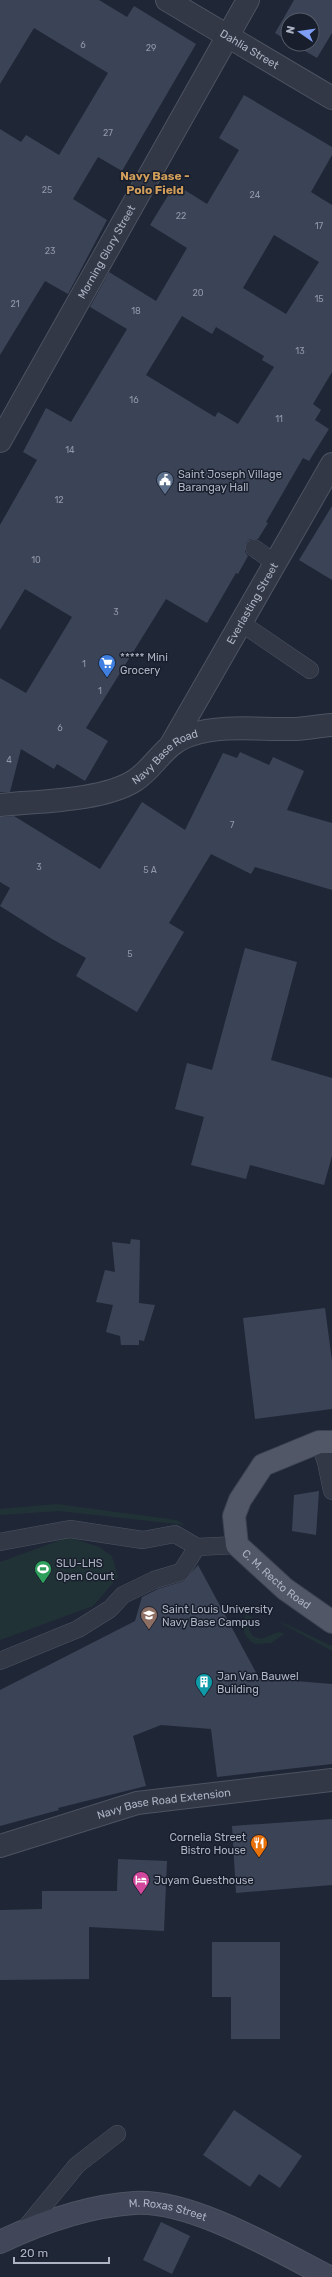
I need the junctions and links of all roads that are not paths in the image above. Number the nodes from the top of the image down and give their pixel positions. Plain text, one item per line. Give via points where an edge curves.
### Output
1 (167, 0) edge
2 (248, 0) edge
3 (228, 35) junction
4 (332, 98) edge
5 (0, 442) edge
6 (332, 464) edge
7 (254, 548) dead end
8 (275, 563) junction
9 (241, 623) junction
10 (310, 670) dead end
11 (332, 725) edge
12 (172, 743) junction
13 (0, 805) edge
14 (326, 1442) edge
15 (332, 1491) edge
16 (0, 1542) edge
17 (237, 1545) junction
18 (197, 1547) junction
19 (332, 1622) edge
20 (0, 1661) edge
21 (332, 1780) edge
22 (0, 1846) edge
23 (117, 2134) dead end
24 (24, 2231) junction
25 (0, 2242) edge
26 (328, 2277) edge

1 - 3 street, Dahlia Street
2 - 3 street, Morning Glory Street
3 - 4 street, Dahlia Street
3 - 5 street, Morning Glory Street
6 - 8 street, Everlasting Street
7 - 8 lane
8 - 9 street, Everlasting Street
9 - 10 lane
9 - 12 street, Everlasting Street
11 - 12 street, Navy Base Road via 297,729 229,729 191,735
12 - 13 street, Navy Base Road via 134,781 97,795
14 - 15 lane via 326,1462
14 - 17 main road, C. M. Recto Road via 263,1465 240,1500 234,1516
16 - 18 lane via 70,1529 142,1540 175,1534
17 - 18 lane
17 - 19 main road, C. M. Recto Road via 285,1589
18 - 20 lane via 181,1572 154,1580 123,1595 110,1609 78,1629
21 - 22 street, Navy Base Road Extension via 137,1804
23 - 24 lane via 77,2165
24 - 25 main road, M. Roxas Street
24 - 26 main road, M. Roxas Street via 66,2216 100,2208 135,2203 175,2208 258,2240

